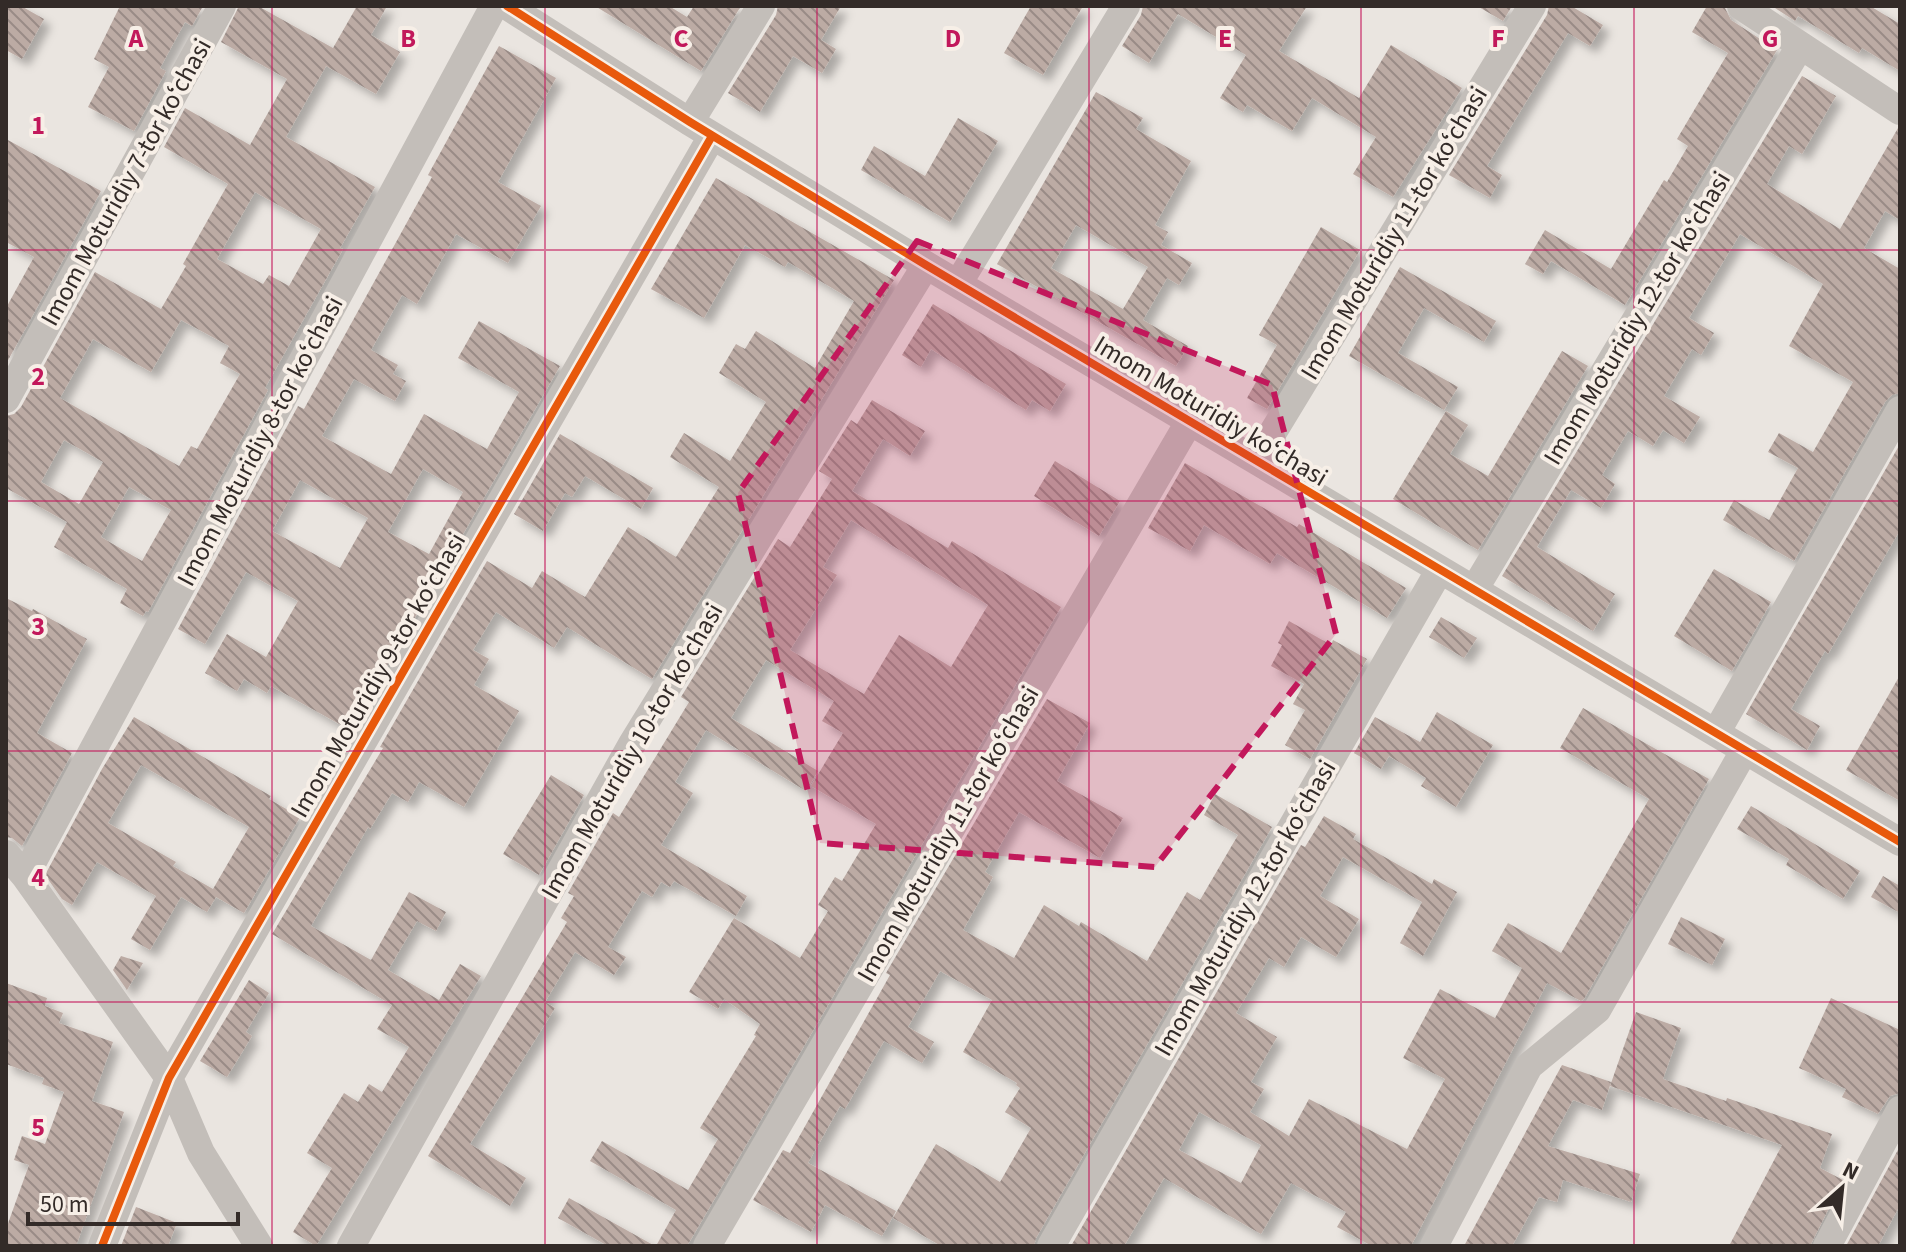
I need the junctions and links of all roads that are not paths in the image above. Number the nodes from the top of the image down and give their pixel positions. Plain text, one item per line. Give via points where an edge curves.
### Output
1 (222, 6) edge
2 (494, 6) edge
3 (507, 6) edge
4 (761, 6) edge
5 (1126, 6) edge
6 (1532, 6) edge
7 (1741, 6) edge
8 (1800, 46) junction
9 (1900, 111) edge
10 (701, 129) junction
11 (926, 265) junction
12 (958, 284) junction
13 (6, 399) edge
14 (1900, 410) edge
15 (1189, 422) junction
16 (1256, 460) junction
17 (1439, 571) junction
18 (1474, 590) junction
19 (1716, 733) junction
20 (1744, 751) junction
21 (1900, 842) edge
22 (6, 854) edge
23 (25, 876) junction
24 (169, 1078) junction
25 (1900, 1110) edge
26 (102, 1246) edge
27 (259, 1246) edge
28 (351, 1246) edge
29 (707, 1246) edge
30 (1051, 1246) edge
31 (1434, 1246) edge
32 (1827, 1246) edge

1 - 13 street, Imom Moturidiy 7-tor koʻchasi
2 - 23 street, Imom Moturidiy 8-tor koʻchasi
3 - 10 street, Imom Moturidiy koʻchasi
4 - 10 street, Imom Moturidiy 9-tor koʻchasi
5 - 12 street
6 - 16 street, Imom Moturidiy 11-tor koʻchasi
7 - 8 street
8 - 9 street
8 - 18 street, Imom Moturidiy 12-tor koʻchasi
10 - 11 street, Imom Moturidiy koʻchasi
10 - 24 street, Imom Moturidiy 9-tor koʻchasi
11 - 12 street, Imom Moturidiy koʻchasi
11 - 28 street, Imom Moturidiy 10-tor koʻchasi via 632,744
12 - 15 street, Imom Moturidiy koʻchasi
14 - 19 street
15 - 16 street, Imom Moturidiy koʻchasi
15 - 29 street, Imom Moturidiy 11-tor koʻchasi
16 - 17 street, Imom Moturidiy koʻchasi
17 - 18 street, Imom Moturidiy koʻchasi
17 - 30 street, Imom Moturidiy 12-tor koʻchasi
18 - 19 street, Imom Moturidiy koʻchasi
19 - 20 street, Imom Moturidiy koʻchasi
20 - 21 street, Imom Moturidiy koʻchasi
20 - 31 street via 1597,1010 1529,1066
22 - 23 street
23 - 24 street
24 - 26 street, Imom Moturidiy 9-tor koʻchasi
24 - 27 street via 201,1153
25 - 32 street

